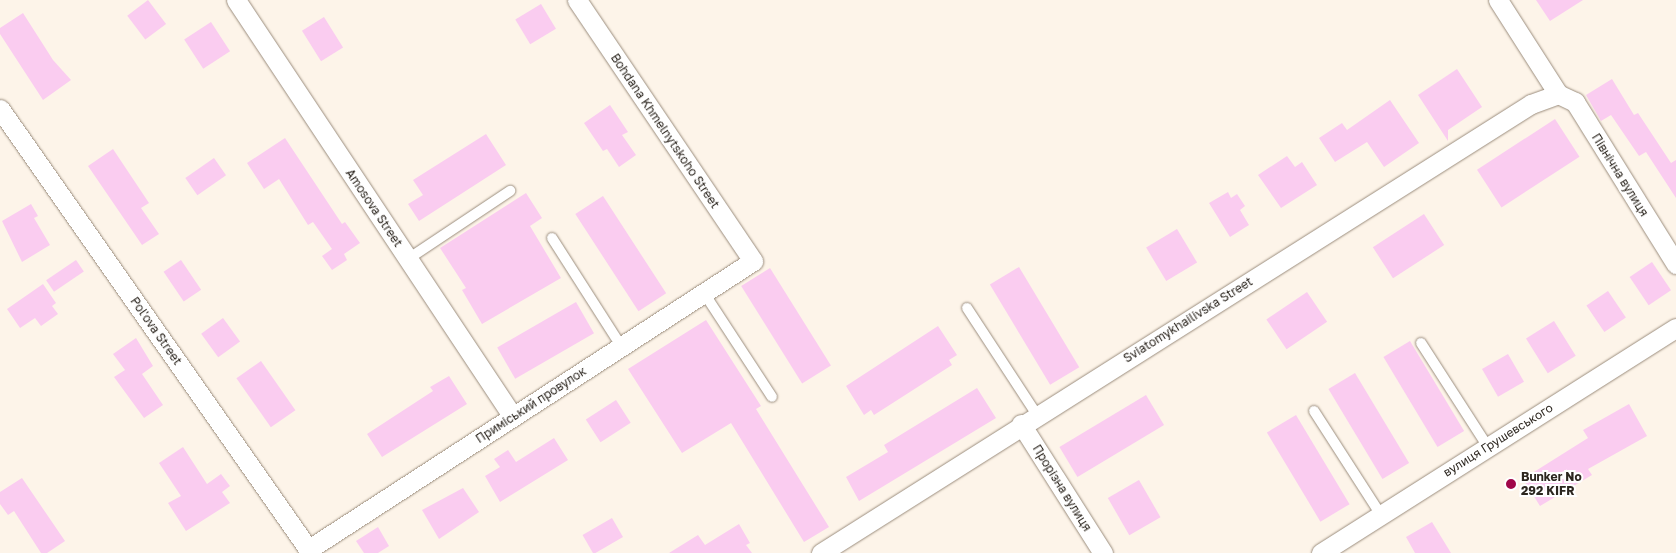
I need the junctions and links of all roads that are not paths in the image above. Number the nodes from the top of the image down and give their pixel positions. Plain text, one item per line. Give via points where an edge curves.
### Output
1 (236, 0) edge
2 (576, 0) edge
3 (1498, 0) edge
4 (1558, 94) junction
5 (0, 109) edge
6 (510, 191) dead end
7 (552, 238) dead end
8 (408, 259) junction
9 (754, 261) joint
10 (1676, 264) edge
11 (704, 293) junction
12 (967, 308) dead end
13 (1676, 328) edge
14 (1421, 343) dead end
15 (621, 346) junction
16 (772, 396) dead end
17 (1314, 411) dead end
18 (512, 416) junction
19 (1029, 419) junction
20 (1488, 447) junction
21 (1381, 515) junction
22 (310, 551) edge
23 (821, 553) edge
24 (1103, 553) edge
25 (1321, 553) edge

1 - 8 street, Amosova Street
2 - 9 street, Bohdana Khmelnytskoho Street
3 - 4 street
4 - 10 street, Північна вулиця via 1575,102
4 - 19 street, Sviatomykhailivska Street via 1531,104
5 - 22 street, Pol'ova Street
6 - 8 lane
7 - 15 lane
8 - 18 street, Amosova Street
9 - 11 street, Приміський провулок
11 - 15 street, Приміський провулок
11 - 16 lane
12 - 19 lane
13 - 20 street, вулиця Грушевського
14 - 20 lane
15 - 18 street, Приміський провулок
17 - 21 lane
18 - 22 street, Приміський провулок
19 - 23 street, Sviatomykhailivska Street
19 - 24 street, Прорізна вулиця
20 - 21 street, вулиця Грушевського
21 - 25 street, вулиця Грушевського

